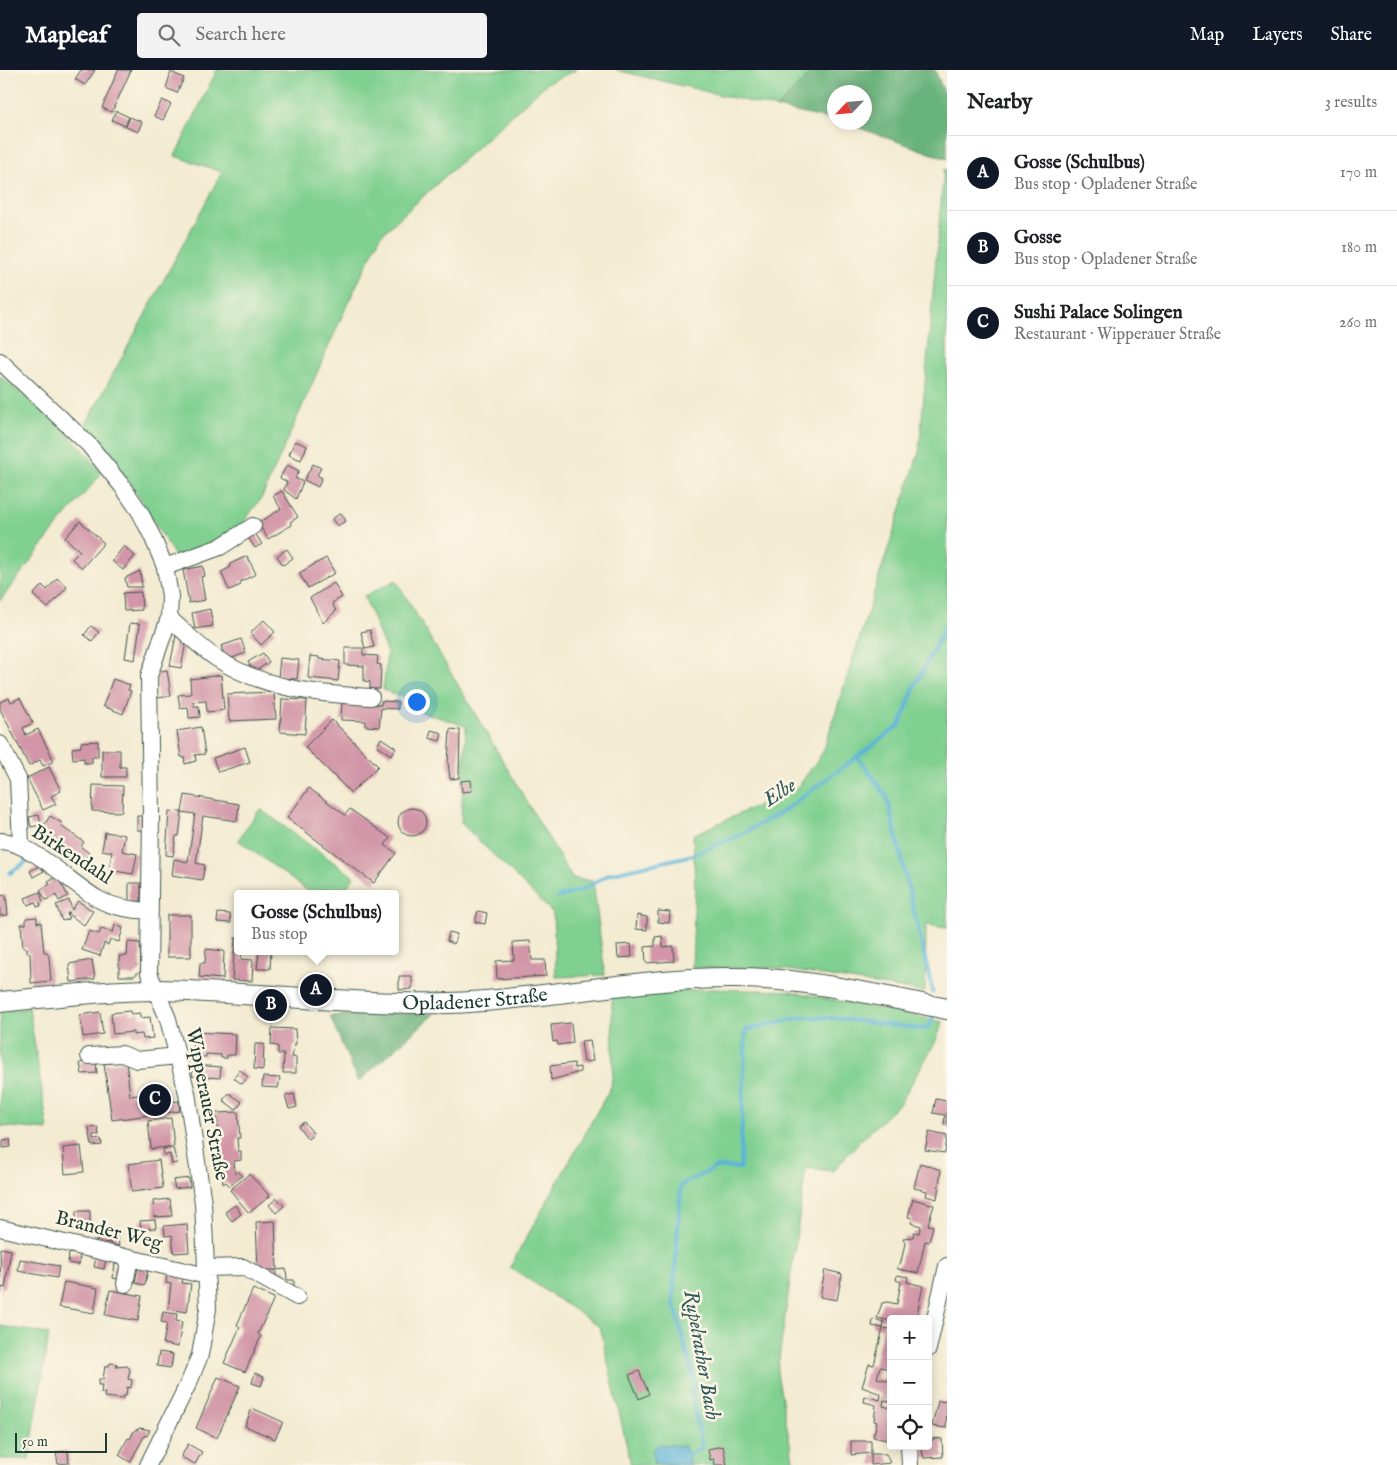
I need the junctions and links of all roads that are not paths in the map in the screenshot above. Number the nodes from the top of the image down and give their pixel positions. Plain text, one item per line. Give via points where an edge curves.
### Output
1 (0, 361) edge
2 (253, 526) dead end
3 (165, 567) junction
4 (169, 618) junction
5 (371, 697) dead end
6 (0, 744) edge
7 (0, 841) edge
8 (21, 844) junction
9 (150, 910) junction
10 (155, 990) junction
11 (0, 1002) edge
12 (947, 1009) edge
13 (89, 1056) dead end
14 (178, 1056) junction
15 (0, 1228) edge
16 (130, 1257) junction
17 (947, 1266) edge
18 (207, 1272) junction
19 (125, 1284) dead end
20 (297, 1297) dead end
21 (932, 1332) edge
22 (909, 1450) edge
23 (148, 1465) edge
24 (910, 1465) edge

1 - 3 street, Wipperauer Straße via 109,468 145,520
2 - 3 street via 220,547
3 - 4 street, Wipperauer Straße
4 - 5 street via 214,657 257,679 325,694
4 - 9 street, Wipperauer Straße via 149,676
6 - 8 street via 18,779
7 - 8 street, Birkendahl
8 - 9 street, Birkendahl via 99,900 131,910
9 - 10 street, Wipperauer Straße via 148,973
10 - 11 main road, Opladener Straße
10 - 12 main road, Opladener Straße via 450,1003 506,1000 678,980 738,978 829,987
10 - 14 street, Wipperauer Straße via 165,1010
13 - 14 street via 122,1054 137,1060
14 - 18 street, Wipperauer Straße via 200,1173
15 - 16 street, Brander Weg
16 - 18 street, Brander Weg
16 - 19 street
17 - 21 street
18 - 20 street, Brander Weg via 243,1267
18 - 23 street, Wipperauer Straße via 208,1309 200,1355
22 - 24 street

